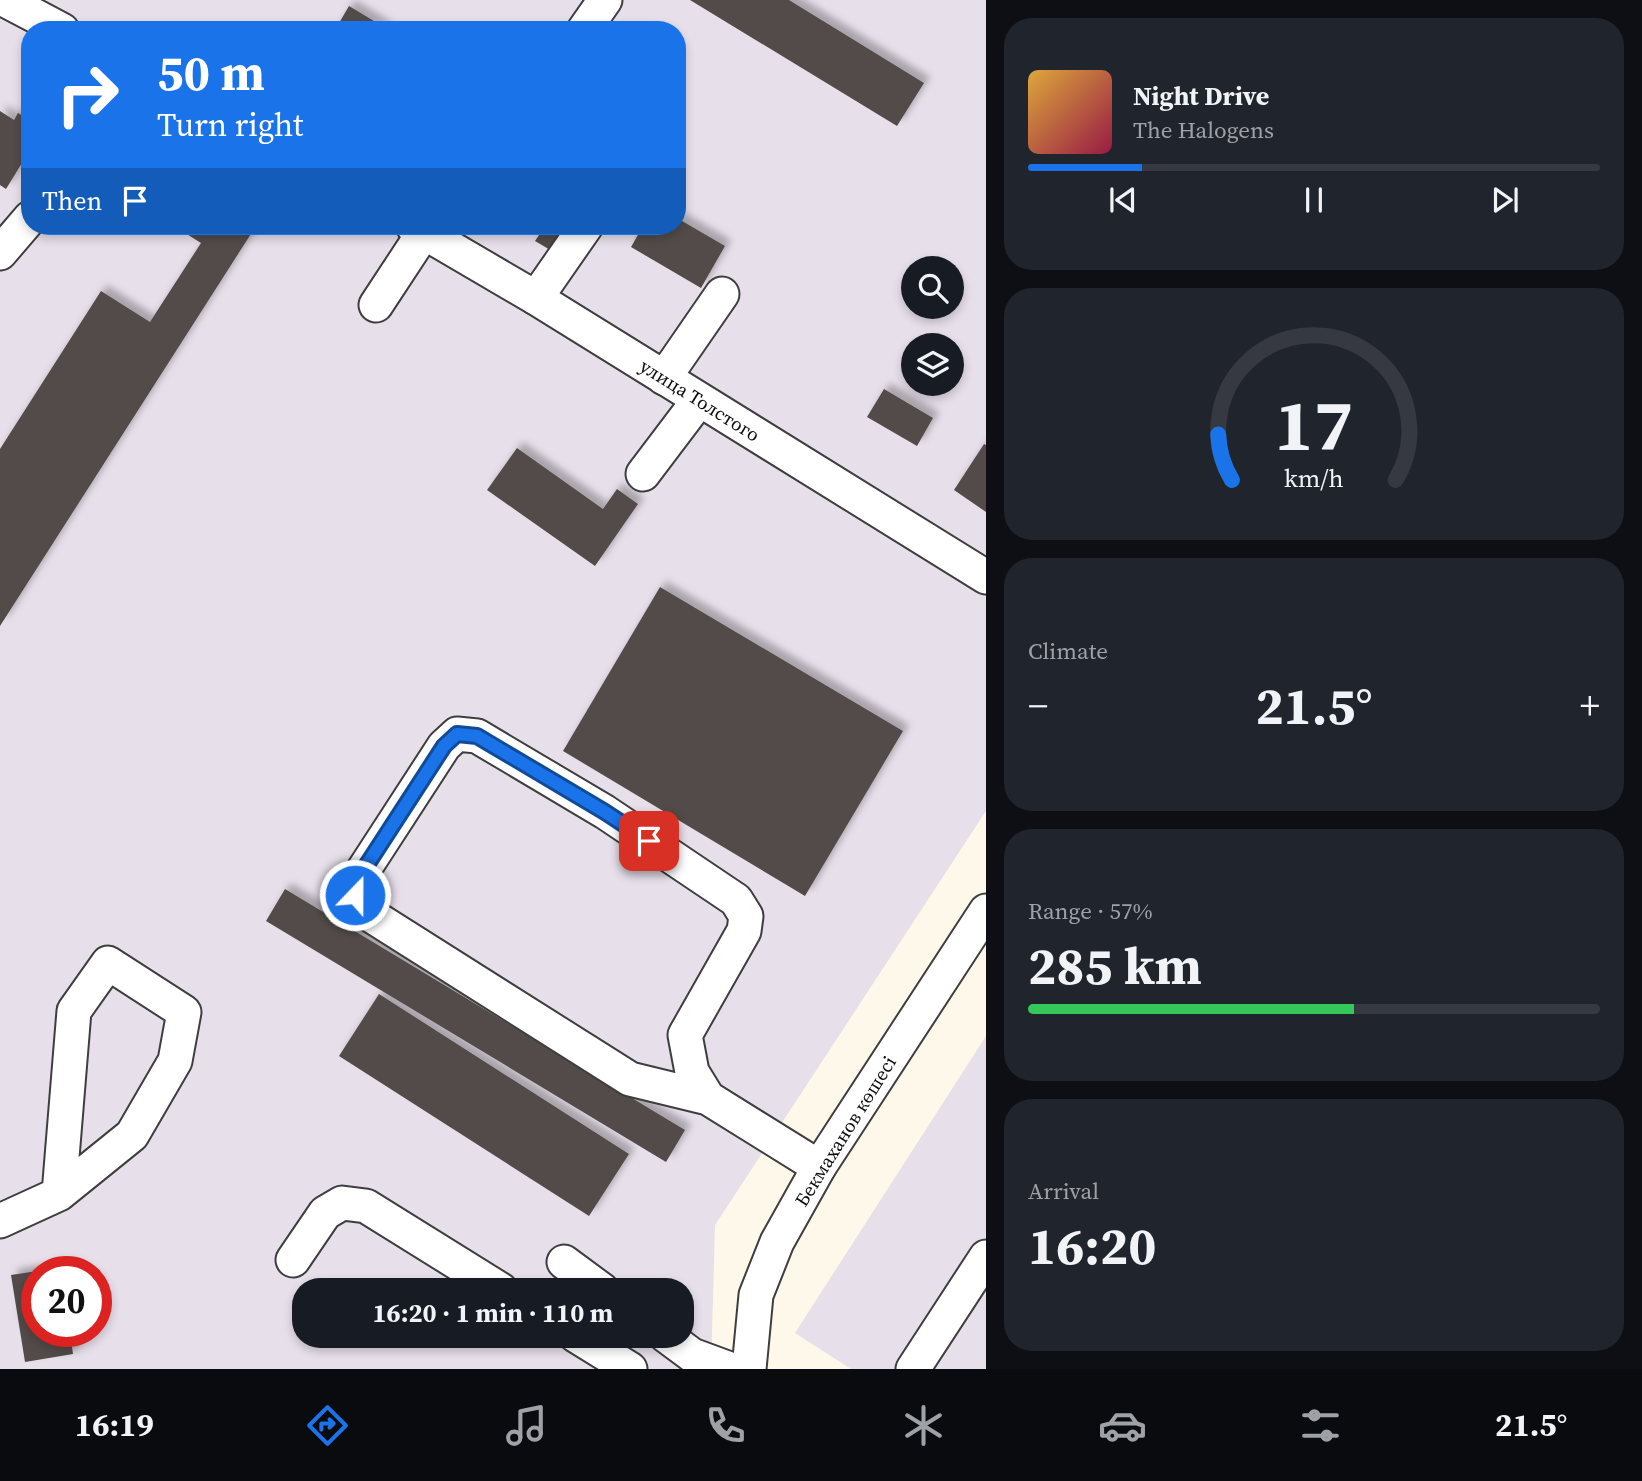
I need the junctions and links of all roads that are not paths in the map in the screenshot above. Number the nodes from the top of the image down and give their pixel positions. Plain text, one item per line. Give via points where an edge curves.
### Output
1 (5, 0) edge
2 (605, 0) edge
3 (45, 21) edge
4 (590, 21) edge
5 (21, 229) edge
6 (416, 235) edge
7 (429, 235) edge
8 (580, 235) edge
9 (0, 253) edge
10 (722, 294) dead end
11 (536, 298) junction
12 (376, 305) dead end
13 (664, 378) junction
14 (699, 400) junction
15 (643, 474) dead end
16 (986, 577) edge
17 (986, 911) edge
18 (708, 1098) junction
19 (819, 1167) junction
20 (59, 1194) junction
21 (0, 1221) edge
22 (986, 1257) edge
23 (293, 1259) dead end
24 (564, 1262) dead end
25 (482, 1278) edge
26 (586, 1278) edge
27 (596, 1348) edge
28 (683, 1348) edge
29 (630, 1369) edge
30 (730, 1369) edge
31 (749, 1369) edge
32 (913, 1369) edge

1 - 3 street
2 - 4 street
5 - 9 street
6 - 12 street
7 - 11 street, улица Толстого
8 - 11 street
10 - 13 street
11 - 13 street, улица Толстого
13 - 14 street, улица Толстого
14 - 15 street
14 - 16 street, улица Толстого
17 - 19 street, Бекмаханов көшесі
18 - 18 street via 692,1072 685,1035 744,931 746,916 736,900 605,812 477,736 457,734 444,746 357,880 355,895 361,909 630,1079
18 - 19 street
19 - 31 street, Бекмаханов көшесі via 777,1242 756,1295
20 - 20 street via 132,1135 175,1061 184,1012 108,963 74,1012
20 - 21 street
22 - 32 street
23 - 25 street via 325,1213 342,1203 366,1206
24 - 26 street
27 - 29 street
28 - 30 street

